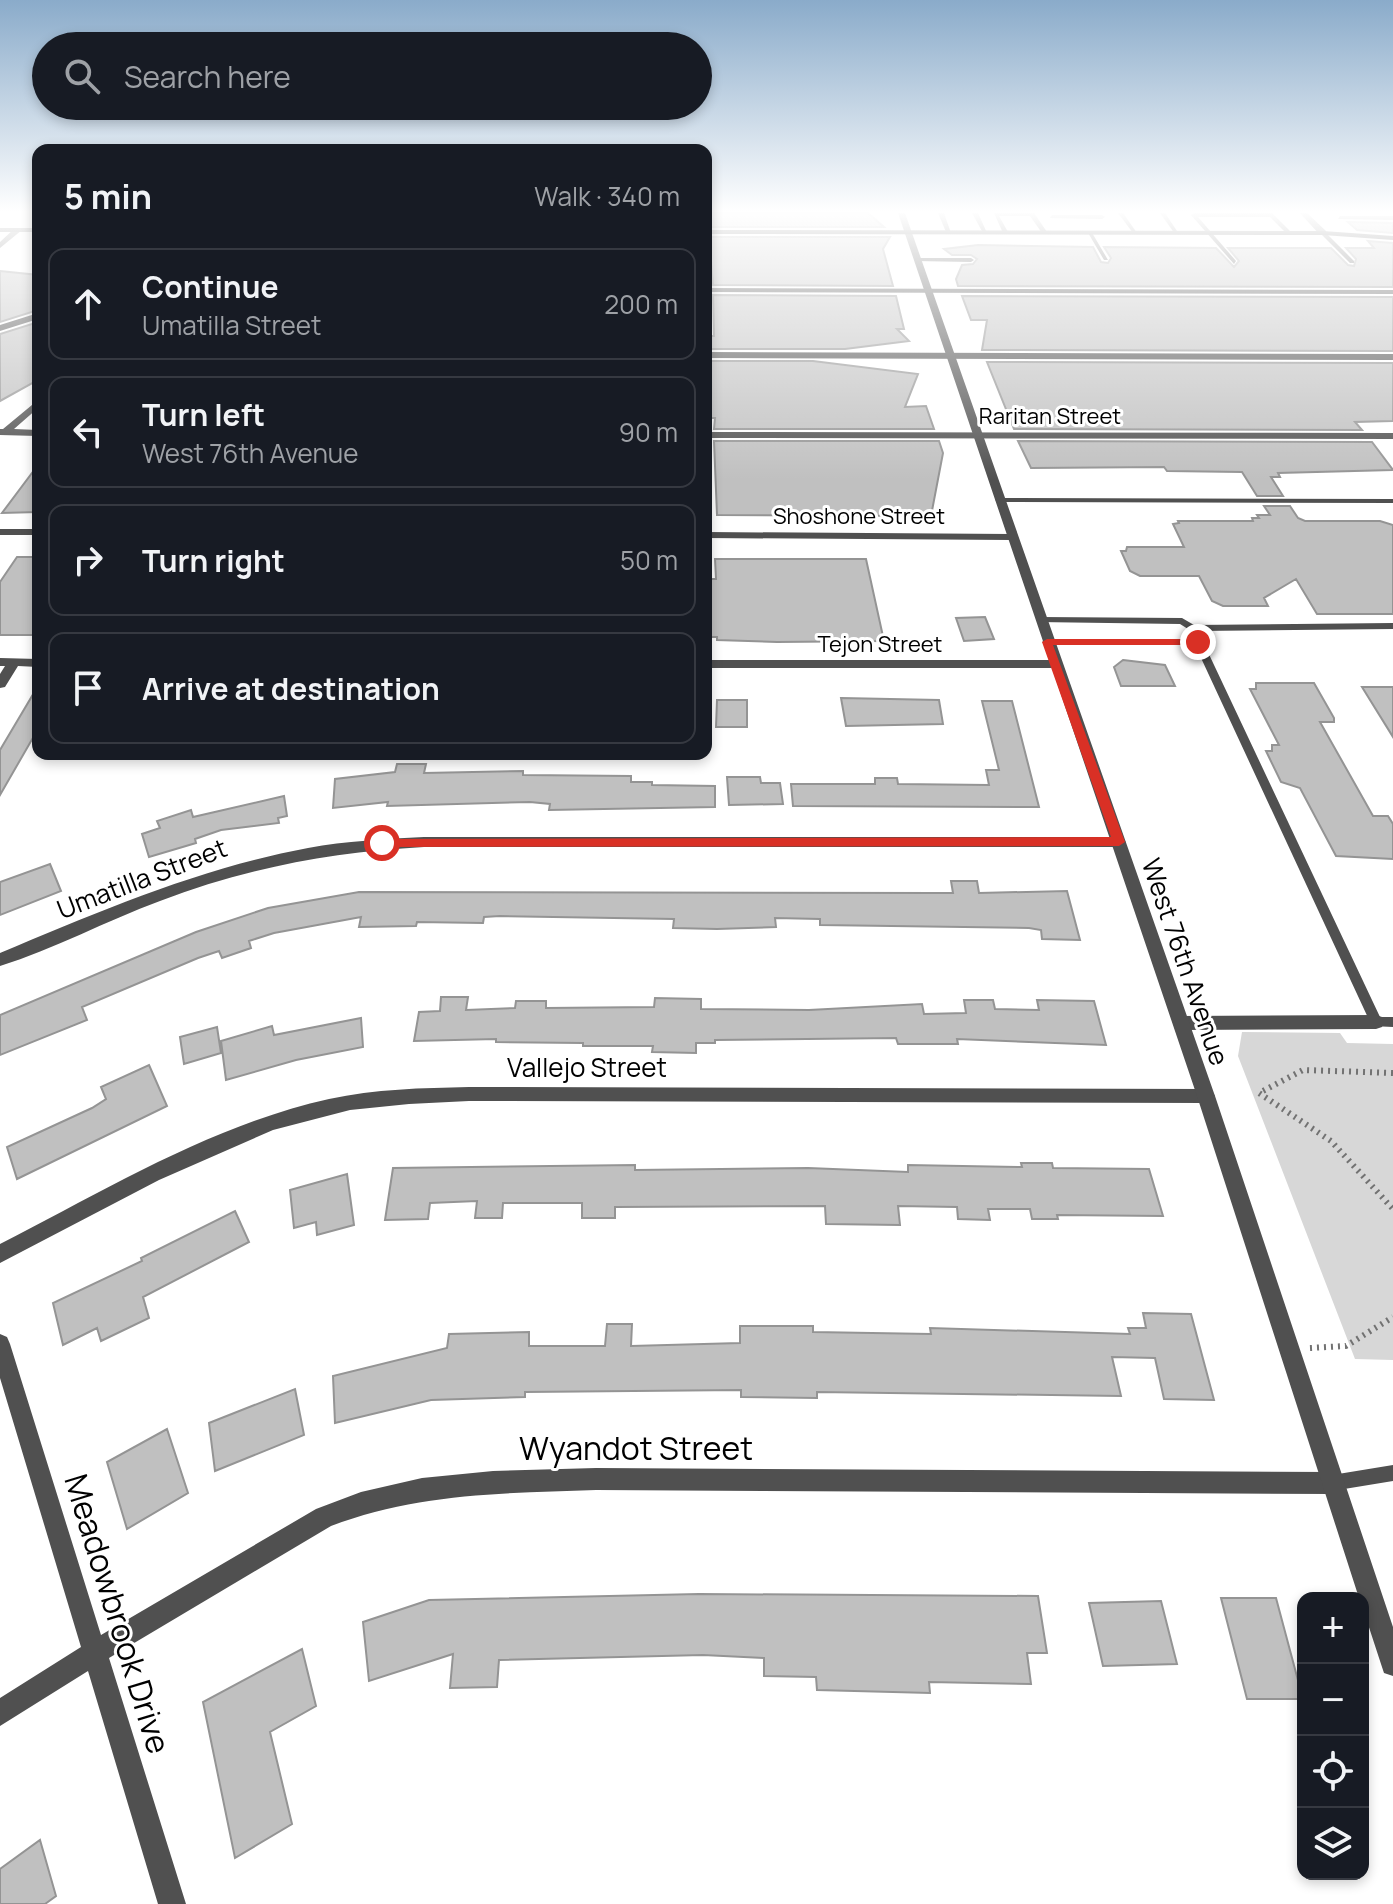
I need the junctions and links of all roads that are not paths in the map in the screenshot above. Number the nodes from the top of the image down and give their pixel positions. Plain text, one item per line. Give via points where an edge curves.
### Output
1 (931, 302) edge
2 (32, 318) edge
3 (0, 328) edge
4 (712, 355) edge
5 (950, 356) junction
6 (1393, 357) edge
7 (32, 408) edge
8 (3, 432) edge
9 (32, 433) edge
10 (712, 435) edge
11 (977, 436) junction
12 (1393, 436) edge
13 (999, 500) junction
14 (1393, 501) edge
15 (0, 532) edge
16 (32, 532) edge
17 (712, 535) edge
18 (1011, 537) junction
19 (1040, 620) junction
20 (1393, 626) edge
21 (1192, 628) junction
22 (1047, 642) junction
23 (1198, 642) junction
24 (7, 662) edge
25 (32, 663) edge
26 (712, 664) edge
27 (1055, 664) junction
28 (0, 684) edge
29 (1119, 842) junction
30 (0, 960) edge
31 (1384, 1022) edge
32 (1181, 1023) junction
33 (1206, 1096) junction
34 (0, 1254) edge
35 (0, 1344) edge
36 (1393, 1473) edge
37 (1332, 1483) junction
38 (95, 1652) junction
39 (1393, 1664) edge
40 (0, 1713) edge
41 (172, 1904) edge

1 - 5 street, West 76th Avenue
2 - 3 street
4 - 5 street
5 - 6 street
5 - 11 street, West 76th Avenue
7 - 8 street
8 - 9 street
10 - 11 street, Raritan Street
11 - 12 street, Raritan Street
11 - 13 street, West 76th Avenue
13 - 14 lane
13 - 18 street, West 76th Avenue
15 - 16 street
17 - 18 street, Shoshone Street
18 - 19 street, West 76th Avenue
19 - 21 lane via 1182,621
19 - 22 street, West 76th Avenue
20 - 21 lane
21 - 23 lane
22 - 23 lane
22 - 27 street, West 76th Avenue
23 - 31 lane
24 - 25 street
24 - 28 street
26 - 27 street, Tejon Street
27 - 29 street, West 76th Avenue
29 - 30 street, Umatilla Street via 424,842 328,848 193,881
29 - 32 street, West 76th Avenue
31 - 32 street
32 - 33 street, West 76th Avenue
33 - 34 street, Vallejo Street via 469,1094 361,1101 276,1122 216,1145
33 - 37 street, West 76th Avenue
35 - 38 street, Meadowbrook Drive
36 - 37 lane
37 - 38 street, Wyandot Street via 596,1479 422,1489 361,1503 314,1522
37 - 39 street, West 76th Avenue
38 - 40 street, Wyandot Street
38 - 41 street, Meadowbrook Drive

